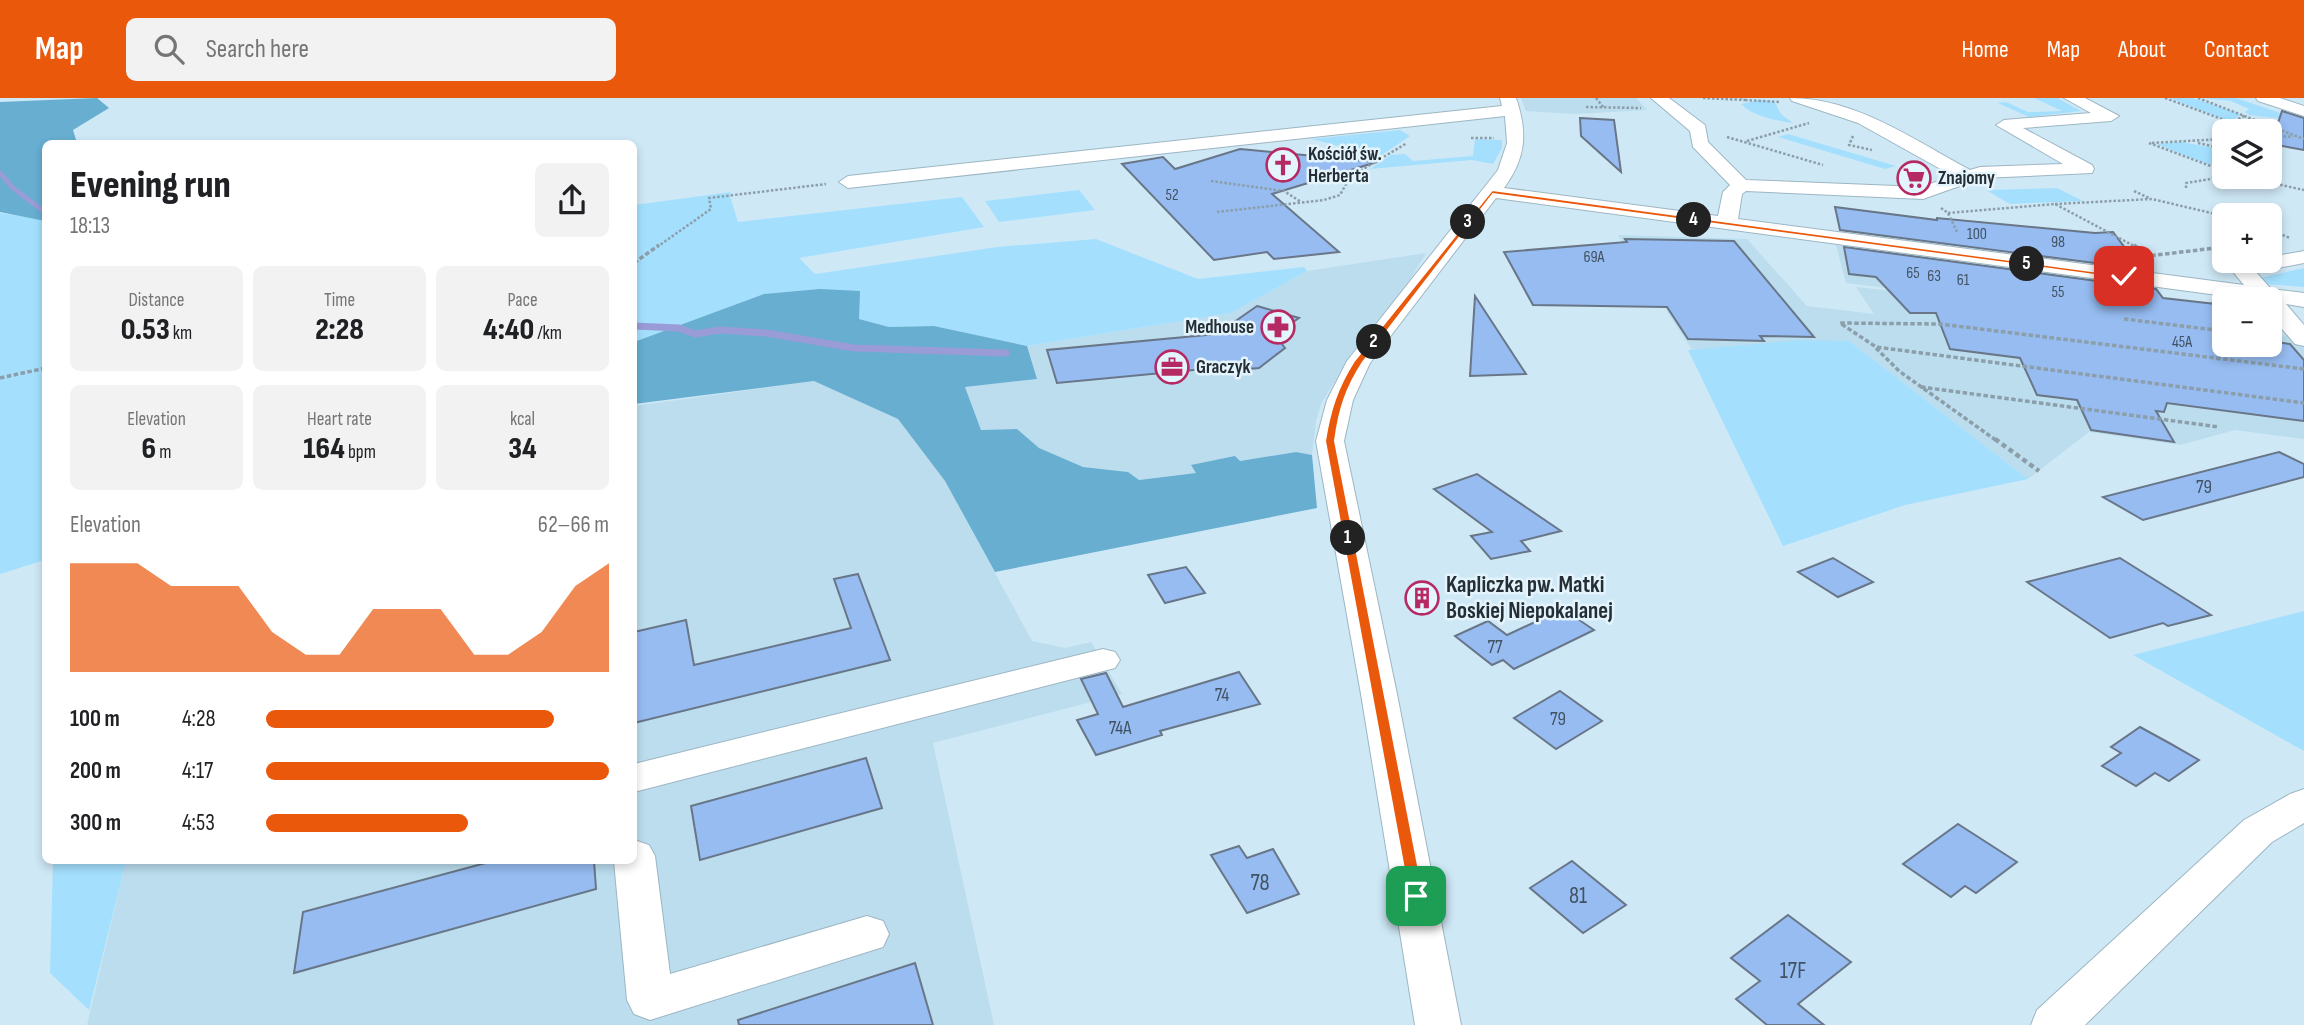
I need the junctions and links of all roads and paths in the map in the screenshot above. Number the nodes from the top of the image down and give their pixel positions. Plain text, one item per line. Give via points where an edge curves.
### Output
1 (1596, 98) edge
2 (1703, 98) edge
3 (2073, 98) edge
4 (2167, 98) edge
5 (2264, 98) edge
6 (1744, 99) edge
7 (1790, 100) edge
8 (1665, 103) edge
9 (1510, 104) edge
10 (1586, 107) dead end
11 (1604, 108) junction
12 (2304, 111) edge
13 (2222, 119) edge
14 (1805, 124) dead end
15 (2304, 136) edge
16 (2282, 137) edge
17 (1476, 138) dead end
18 (1463, 139) dead end
19 (2212, 140) edge
20 (2188, 141) junction
21 (1416, 142) dead end
22 (1744, 142) dead end
23 (2212, 146) edge
24 (2212, 167) edge
25 (1974, 174) junction
26 (2212, 178) edge
27 (848, 181) joint
28 (1211, 181) dead end
29 (2282, 185) edge
30 (1741, 186) junction
31 (2186, 188) dead end
32 (2304, 190) edge
33 (2134, 191) dead end
34 (1492, 192) junction
35 (2152, 200) junction
36 (1303, 203) junction
37 (2055, 204) junction
38 (1217, 212) dead end
39 (1948, 213) dead end
40 (2212, 213) edge
41 (1727, 224) junction
42 (2282, 237) edge
43 (2212, 248) edge
44 (2299, 248) edge
45 (637, 262) edge
46 (2257, 287) edge
47 (2212, 290) edge
48 (2282, 298) edge
49 (2304, 299) edge
50 (2282, 315) edge
51 (2124, 319) dead end
52 (2212, 330) edge
53 (2304, 339) edge
54 (1876, 347) junction
55 (2304, 369) edge
56 (42, 370) edge
57 (0, 378) edge
58 (1921, 387) junction
59 (2304, 403) edge
60 (2220, 427) dead end
61 (2039, 471) dead end
62 (1103, 660) dead end
63 (637, 777) edge
64 (2304, 804) edge
65 (635, 864) edge
66 (867, 934) dead end
67 (1438, 1025) edge
68 (2054, 1025) edge

1 - 11 path
2 - 6 path
3 - 25 street via 2111,116 2004,125 2085,169
4 - 13 path
5 - 12 street
6 - 7 path
7 - 25 street via 1864,119
8 - 11 path
8 - 30 street via 1699,129 1699,143
9 - 27 street
9 - 34 street via 1517,149
10 - 11 path
14 - 22 path
15 - 16 path
17 - 18 path
19 - 20 path
20 - 23 path
20 - 24 path via 2149,143
21 - 36 path via 1406,143 1350,177 1340,195
25 - 30 street via 1923,193
26 - 31 path via 2186,183
27 - 45 path via 709,198 711,209
28 - 36 path via 1284,191
29 - 32 path
30 - 41 street via 1733,192
33 - 35 path
34 - 41 street
34 - 67 street via 1342,387 1330,441
35 - 37 path
35 - 40 path
36 - 38 path
37 - 39 path
37 - 43 path via 2128,240 2148,256
41 - 47 street
42 - 44 path
44 - 46 street via 2248,267 2245,274
48 - 49 street
50 - 53 street
51 - 52 path
54 - 55 path via 1840,323 1940,324
54 - 58 path
54 - 59 path
56 - 57 path
58 - 60 path
58 - 61 path
62 - 63 street
64 - 68 street via 2258,831
65 - 66 street via 650,1000

